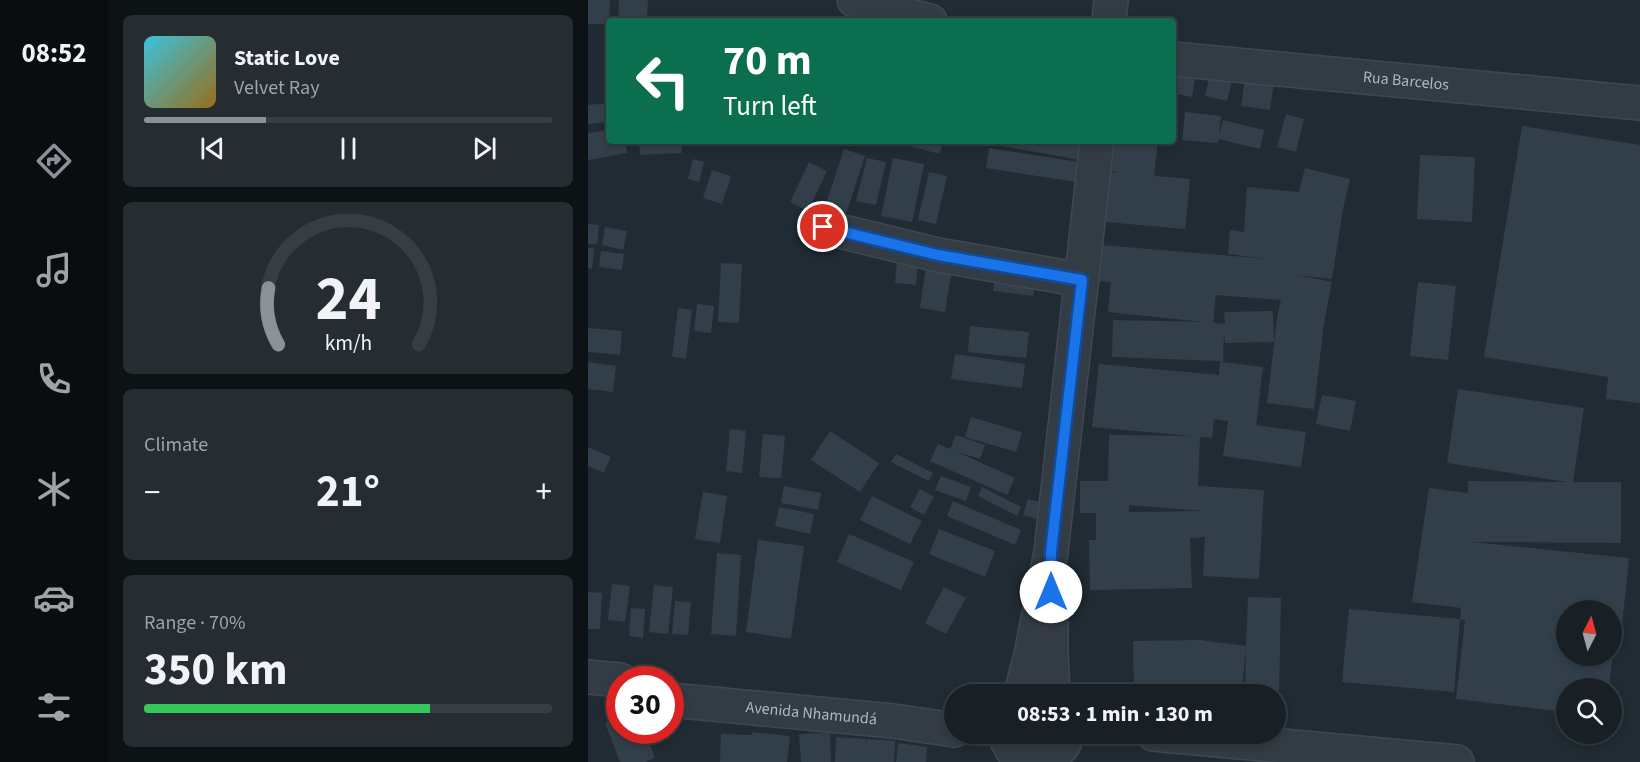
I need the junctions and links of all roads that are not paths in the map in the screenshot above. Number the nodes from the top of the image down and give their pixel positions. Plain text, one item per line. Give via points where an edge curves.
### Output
1 (854, 0) edge
2 (1112, 0) edge
3 (918, 18) edge
4 (1109, 18) edge
5 (1176, 59) edge
6 (1640, 103) edge
7 (1096, 144) edge
8 (823, 227) dead end
9 (1082, 280) junction
10 (1051, 552) junction
11 (588, 676) edge
12 (606, 678) edge
13 (1024, 684) edge
14 (1053, 684) edge
15 (684, 685) edge
16 (588, 692) edge
17 (606, 694) edge
18 (684, 701) edge
19 (944, 707) edge
20 (944, 729) edge
21 (997, 744) edge
22 (1064, 744) edge
23 (1262, 744) edge
24 (1024, 753) edge
25 (1458, 762) edge

1 - 3 street
2 - 4 street
5 - 6 street, Rua Barcelos
7 - 9 street
8 - 9 street via 938,255
9 - 10 street
10 - 13 street
10 - 14 street
11 - 12 street
15 - 19 street, Avenida Nhamundá
16 - 17 street
18 - 20 street, Avenida Nhamundá
21 - 24 street
22 - 24 street via 1059,752
23 - 25 street

